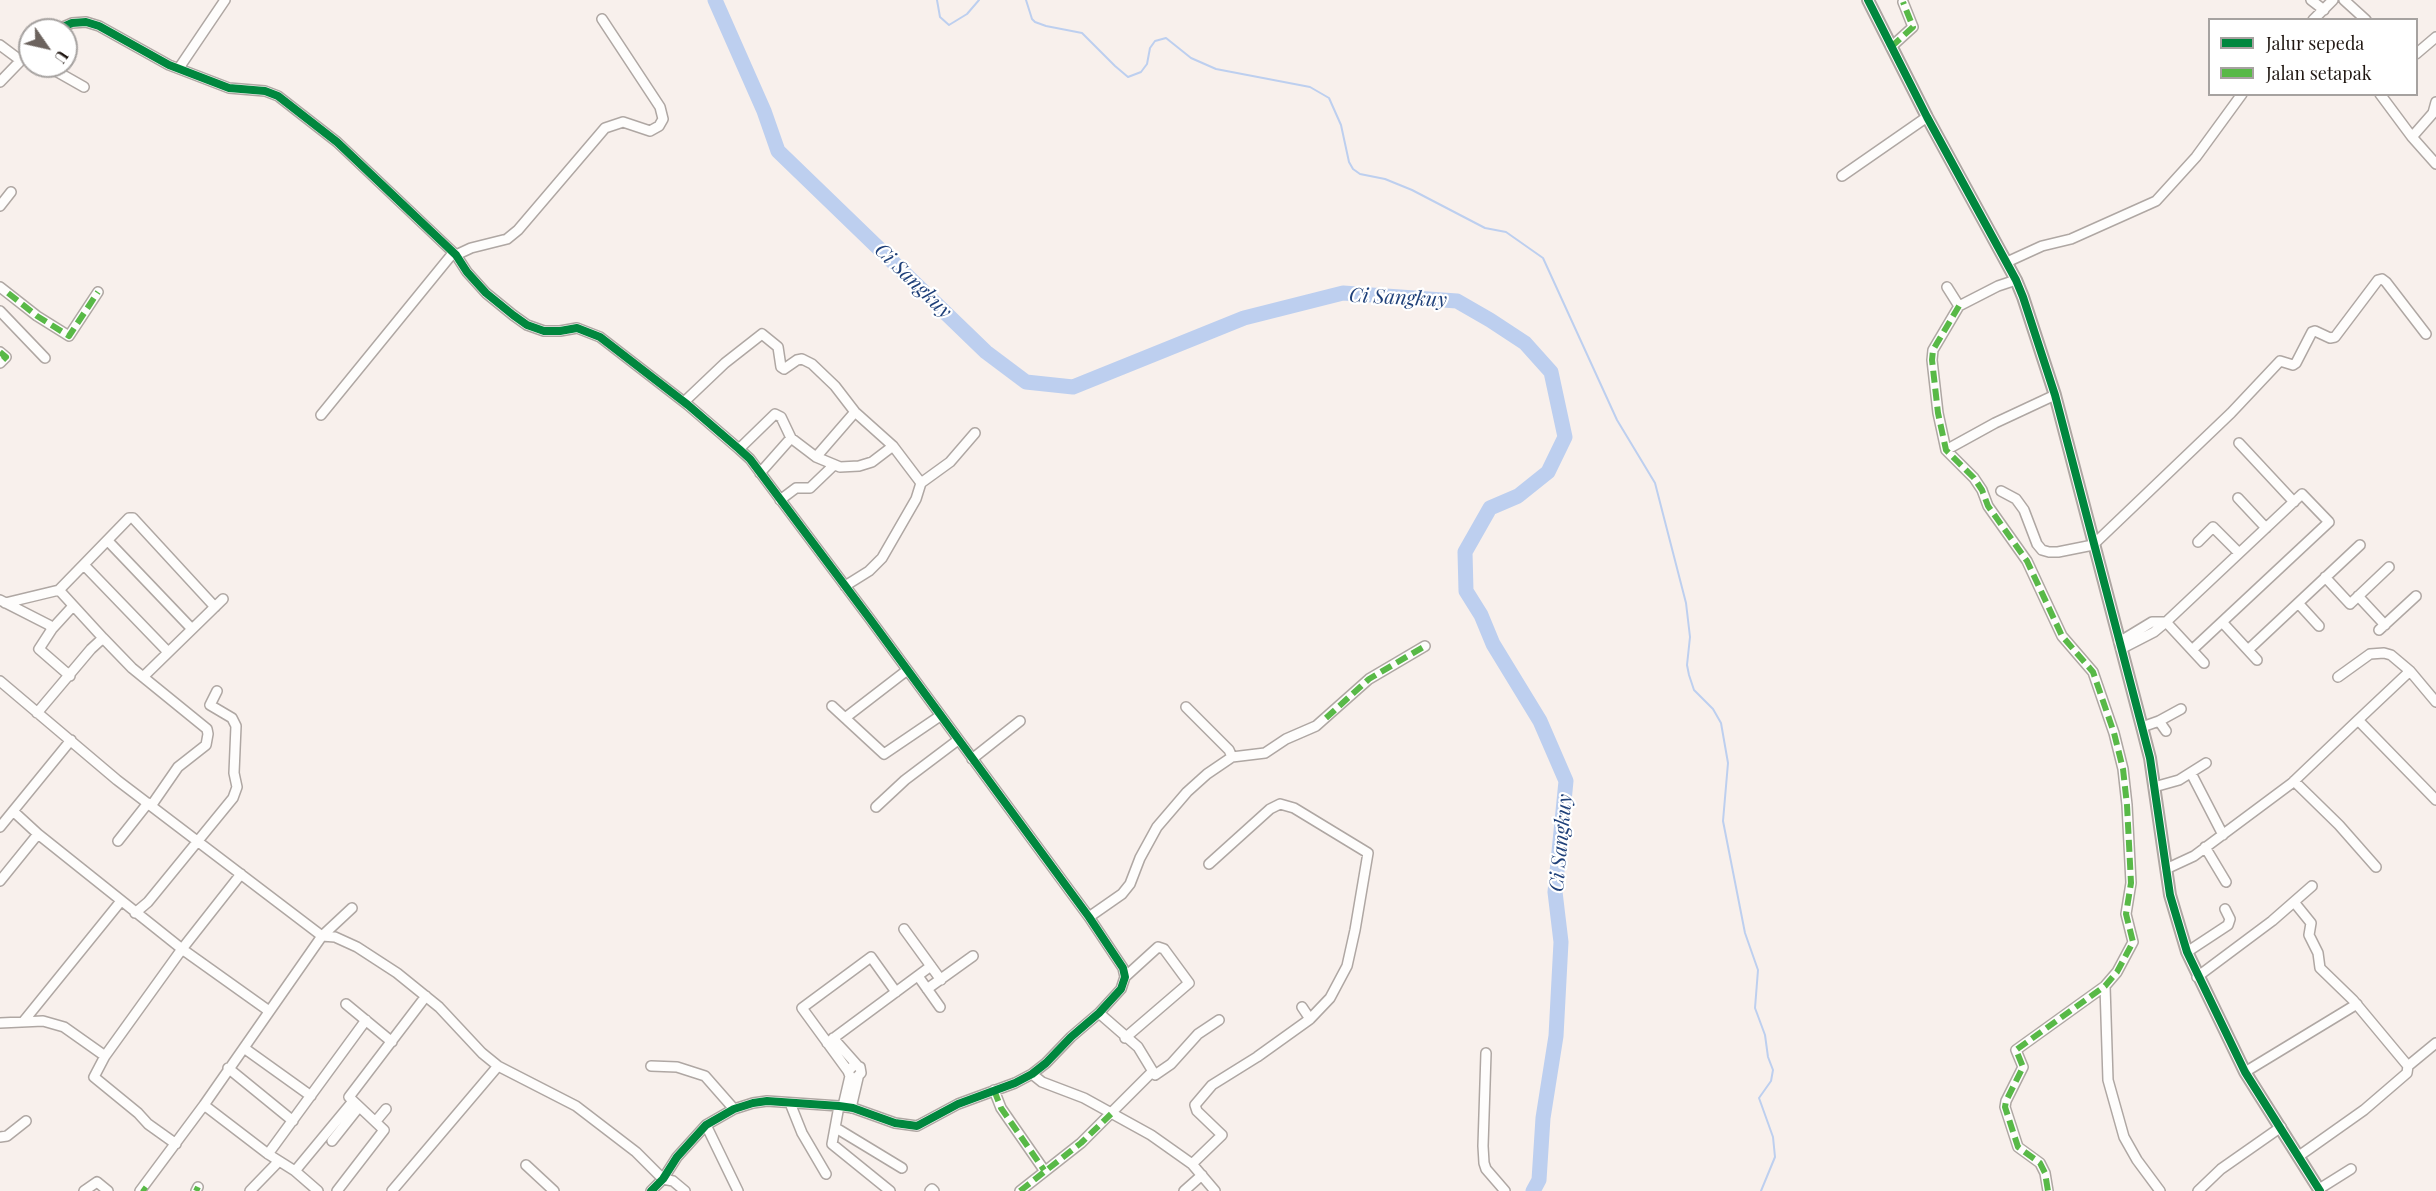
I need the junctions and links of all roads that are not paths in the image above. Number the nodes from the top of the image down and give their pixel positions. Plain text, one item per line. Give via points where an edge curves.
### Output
1 (225, 0) edge
2 (1868, 0) edge
3 (2311, 0) edge
4 (2333, 0) edge
5 (2344, 0) edge
6 (1903, 2) dead end
7 (2324, 10) junction
8 (2315, 18) edge
9 (2364, 18) edge
10 (602, 19) dead end
11 (78, 23) edge
12 (2436, 37) edge
13 (0, 45) edge
14 (1892, 47) junction
15 (18, 52) edge
16 (2418, 52) edge
17 (18, 65) edge
18 (179, 68) junction
19 (68, 78) edge
20 (0, 82) edge
21 (84, 87) dead end
22 (2241, 96) edge
23 (2381, 96) edge
24 (2436, 102) edge
25 (1927, 117) junction
26 (2412, 137) junction
27 (2436, 164) edge
28 (1842, 176) dead end
29 (11, 192) dead end
30 (0, 207) edge
31 (457, 253) junction
32 (2007, 262) junction
33 (2016, 280) junction
34 (0, 286) edge
35 (1947, 287) dead end
36 (98, 292) dead end
37 (1959, 306) junction
38 (0, 311) edge
39 (2426, 334) dead end
40 (0, 352) edge
41 (45, 358) dead end
42 (0, 363) edge
43 (2055, 395) junction
44 (684, 402) junction
45 (855, 412) junction
46 (321, 415) dead end
47 (975, 433) dead end
48 (791, 438) junction
49 (2239, 443) dead end
50 (893, 446) junction
51 (739, 449) junction
52 (1946, 450) junction
53 (816, 457) junction
54 (834, 465) junction
55 (760, 473) junction
56 (921, 483) junction
57 (2001, 491) dead end
58 (2238, 498) dead end
59 (780, 500) junction
60 (2294, 502) junction
61 (2266, 528) junction
62 (108, 541) junction
63 (2198, 542) dead end
64 (2093, 545) junction
65 (2360, 545) dead end
66 (2239, 553) junction
67 (84, 565) junction
68 (2389, 567) dead end
69 (2325, 577) junction
70 (845, 586) junction
71 (59, 590) junction
72 (2358, 596) junction
73 (2416, 596) dead end
74 (223, 599) dead end
75 (3, 602) edge
76 (2298, 603) junction
77 (74, 606) junction
78 (215, 607) junction
79 (2166, 622) junction
80 (2222, 622) junction
81 (2319, 626) dead end
82 (52, 629) junction
83 (192, 629) junction
84 (103, 638) junction
85 (2120, 645) junction
86 (1425, 646) dead end
87 (2192, 650) junction
88 (2248, 650) junction
89 (168, 652) junction
90 (2257, 660) dead end
91 (2204, 663) dead end
92 (906, 671) junction
93 (2410, 671) junction
94 (70, 676) junction
95 (143, 677) junction
96 (2338, 677) dead end
97 (0, 681) edge
98 (217, 691) dead end
99 (2436, 702) edge
100 (832, 706) dead end
101 (1186, 707) dead end
102 (2181, 708) dead end
103 (37, 713) junction
104 (940, 716) junction
105 (845, 718) junction
106 (2358, 720) junction
107 (1020, 721) dead end
108 (2159, 721) junction
109 (2142, 727) junction
110 (2166, 731) dead end
111 (70, 740) junction
112 (958, 740) junction
113 (1232, 757) junction
114 (972, 759) junction
115 (2206, 763) dead end
116 (2191, 773) junction
117 (2294, 781) junction
118 (2154, 787) junction
119 (2436, 800) edge
120 (150, 805) junction
121 (876, 807) dead end
122 (13, 811) junction
123 (0, 827) edge
124 (38, 834) junction
125 (2223, 835) junction
126 (118, 841) dead end
127 (197, 841) junction
128 (2205, 848) junction
129 (1209, 864) dead end
130 (2376, 867) dead end
131 (2166, 869) junction
132 (241, 874) junction
133 (0, 880) edge
134 (2226, 882) dead end
135 (2312, 886) dead end
136 (121, 902) junction
137 (2294, 902) junction
138 (352, 908) dead end
139 (2225, 909) dead end
140 (135, 913) junction
141 (1089, 917) junction
142 (904, 929) dead end
143 (322, 936) junction
144 (182, 949) junction
145 (2187, 952) junction
146 (973, 956) dead end
147 (931, 966) junction
148 (918, 976) junction
149 (1125, 977) junction
150 (2197, 977) junction
151 (941, 980) junction
152 (2105, 986) junction
153 (927, 989) junction
154 (896, 992) junction
155 (426, 996) junction
156 (346, 1004) dead end
157 (2357, 1004) junction
158 (940, 1006) dead end
159 (1302, 1007) dead end
160 (269, 1011) junction
161 (1099, 1012) junction
162 (1310, 1019) junction
163 (366, 1020) junction
164 (1219, 1020) dead end
165 (23, 1022) junction
166 (0, 1023) edge
167 (1125, 1038) junction
168 (830, 1041) junction
169 (392, 1042) junction
170 (2436, 1043) edge
171 (244, 1048) junction
172 (1486, 1053) dead end
173 (105, 1056) junction
174 (498, 1066) junction
175 (651, 1066) dead end
176 (2408, 1066) junction
177 (228, 1068) junction
178 (1152, 1072) junction
179 (2245, 1072) junction
180 (1032, 1074) junction
181 (852, 1075) junction
182 (994, 1090) junction
183 (311, 1096) junction
184 (790, 1102) junction
185 (356, 1104) junction
186 (204, 1105) junction
187 (845, 1106) junction
188 (386, 1109) dead end
189 (734, 1110) junction
190 (1111, 1114) junction
191 (26, 1120) dead end
192 (293, 1121) junction
193 (376, 1121) junction
194 (706, 1125) junction
195 (2281, 1127) junction
196 (836, 1128) junction
197 (0, 1137) edge
198 (332, 1141) dead end
199 (176, 1144) junction
200 (268, 1154) junction
201 (2299, 1156) junction
202 (279, 1161) junction
203 (1192, 1164) junction
204 (526, 1165) dead end
205 (902, 1168) dead end
206 (2351, 1169) dead end
207 (1044, 1170) junction
208 (295, 1171) junction
209 (826, 1174) dead end
210 (1202, 1175) junction
211 (663, 1179) junction
212 (143, 1190) edge
213 (654, 1190) edge
214 (2320, 1190) edge
215 (84, 1191) edge
216 (108, 1191) edge
217 (250, 1191) edge
218 (318, 1191) edge
219 (337, 1191) edge
220 (392, 1191) edge
221 (554, 1191) edge
222 (684, 1191) edge
223 (738, 1191) edge
224 (890, 1191) edge
225 (930, 1191) edge
226 (934, 1191) edge
227 (1020, 1191) edge
228 (1184, 1191) edge
229 (1215, 1191) edge
230 (1505, 1191) edge
231 (2048, 1191) edge
232 (2160, 1191) edge
233 (2198, 1191) edge

1 - 18 street
2 - 14 street
3 - 7 street
4 - 7 street
5 - 9 street
6 - 14 street via 1913,27
7 - 8 street
10 - 31 street via 656,99 663,115 659,126 650,131 623,122 605,128 518,230 507,238
11 - 18 street via 99,26
12 - 16 street
13 - 15 street
14 - 25 street
17 - 20 street
18 - 31 street via 229,88 278,96 337,142
19 - 21 street
22 - 32 street via 2196,157 2156,201
23 - 26 street
24 - 26 street via 2433,113
25 - 28 street
25 - 32 street
26 - 27 street
29 - 30 street
31 - 44 street via 467,272 486,293 527,326 544,332 577,328 589,331
31 - 46 street
32 - 33 street
33 - 37 street
33 - 43 street
34 - 36 street via 69,336
35 - 37 street
37 - 52 street via 1932,360
38 - 41 street
39 - 64 street via 2386,282 2378,280 2335,337 2312,332 2296,363 2280,361
40 - 42 street via 6,357
43 - 52 street
43 - 64 street
44 - 45 street via 762,334 778,347 781,367 802,359 812,364
44 - 51 street
45 - 50 street
45 - 53 street
47 - 56 street via 950,462
48 - 51 street via 782,417 775,414
48 - 53 street
48 - 55 street
49 - 60 street
50 - 54 street via 872,462 848,468
50 - 56 street
51 - 55 street
52 - 152 street via 1978,484 1988,506 2027,561 2062,636 2093,672 2114,733 2127,805 2131,882 2126,914 2133,937 2117,972
53 - 54 street
54 - 59 street via 810,488 796,488
55 - 59 street
56 - 70 street via 882,558
57 - 64 street via 2016,499 2024,510 2042,550 2058,552
58 - 61 street
59 - 70 street
60 - 61 street
60 - 80 street via 2302,494 2329,522
61 - 66 street
62 - 67 street
62 - 78 street via 132,518
62 - 83 street
63 - 66 street via 2213,527
64 - 85 street
65 - 69 street
66 - 79 street
67 - 71 street
67 - 89 street
68 - 72 street
69 - 72 street via 2350,604
69 - 76 street
70 - 92 street
71 - 75 street
71 - 77 street
72 - 73 street via 2382,627
74 - 78 street
75 - 82 street
76 - 81 street
76 - 88 street
77 - 82 street
77 - 84 street
78 - 83 street
79 - 85 street via 2152,622
79 - 87 street
80 - 87 street
80 - 88 street
82 - 94 street via 39,650
83 - 89 street
84 - 94 street
84 - 95 street
85 - 109 street
86 - 113 street via 1370,679 1305,733 1286,739 1265,753
87 - 91 street
88 - 90 street
89 - 95 street
92 - 104 street
92 - 105 street
93 - 96 street via 2384,652 2370,654
93 - 99 street
93 - 106 street
94 - 103 street
95 - 120 street via 207,729 208,734 206,745 178,767
97 - 103 street
98 - 127 street via 210,705 232,718 236,726 237,787 233,798
100 - 105 street
101 - 113 street
102 - 108 street
103 - 111 street
104 - 105 street via 884,754
104 - 112 street
106 - 117 street
106 - 119 street
107 - 114 street
108 - 109 street
108 - 110 street
109 - 118 street
111 - 120 street
111 - 122 street
112 - 114 street
112 - 121 street
113 - 141 street via 1207,774 1169,812 1149,841 1130,884
114 - 141 street
115 - 116 street
116 - 118 street
116 - 125 street
117 - 125 street
117 - 130 street
118 - 131 street
120 - 126 street
120 - 127 street
122 - 123 street
122 - 124 street
124 - 133 street
124 - 136 street
125 - 128 street
127 - 132 street
127 - 140 street
128 - 131 street
128 - 134 street
129 - 162 street via 1280,804 1294,808 1368,853 1347,966 1330,998
131 - 145 street
132 - 143 street
132 - 144 street
135 - 137 street
136 - 140 street
136 - 165 street
137 - 150 street
137 - 157 street via 2313,926 2309,935 2318,953 2319,968
138 - 143 street
139 - 145 street via 2230,923
140 - 144 street
141 - 149 street
142 - 147 street
143 - 155 street via 348,942 366,952
143 - 160 street
144 - 160 street
144 - 173 street
145 - 150 street
146 - 151 street
147 - 148 street
147 - 151 street
148 - 153 street
148 - 154 street
149 - 161 street via 1121,989
149 - 167 street via 1158,947 1164,949 1189,983
150 - 179 street
151 - 153 street
152 - 231 street via 2016,1050 2023,1067 2005,1107 2018,1148 2040,1162
152 - 232 street via 2111,1092 2124,1137
153 - 158 street
154 - 168 street
154 - 168 street via 871,957 802,1008
155 - 169 street
155 - 174 street
156 - 163 street
157 - 176 street
157 - 179 street
159 - 162 street
160 - 171 street
161 - 167 street
161 - 180 street
162 - 203 street via 1212,1085 1195,1104 1197,1111 1222,1135
163 - 169 street
163 - 183 street
164 - 178 street via 1195,1036 1171,1064 1156,1075
165 - 166 street
165 - 173 street via 44,1021 64,1027
167 - 178 street via 1142,1052
168 - 181 street
168 - 181 street via 861,1070
169 - 185 street via 349,1097
170 - 176 street
171 - 177 street
171 - 183 street
172 - 230 street via 1484,1163
173 - 199 street via 94,1077
174 - 211 street via 576,1106 636,1152
174 - 220 street
175 - 189 street via 677,1067 705,1076
176 - 201 street via 2406,1073 2364,1110
177 - 186 street
177 - 192 street
178 - 190 street
179 - 195 street
180 - 182 street
180 - 190 street
181 - 187 street
182 - 187 street via 917,1126
182 - 207 street via 1001,1108
183 - 192 street
184 - 187 street
184 - 189 street via 753,1103
184 - 209 street via 802,1133
185 - 193 street
185 - 198 street
185 - 208 street
186 - 199 street
186 - 200 street
187 - 196 street
188 - 193 street
189 - 194 street
190 - 203 street
190 - 207 street via 1081,1143
191 - 197 street
192 - 200 street
193 - 219 street via 383,1131
194 - 211 street
194 - 223 street
195 - 201 street
195 - 233 street via 2221,1169
196 - 205 street
196 - 224 street via 832,1144
199 - 212 street
200 - 202 street
201 - 214 street
202 - 208 street
202 - 217 street
203 - 210 street
204 - 221 street
206 - 214 street
207 - 227 street
208 - 218 street
210 - 228 street
210 - 229 street
211 - 213 street
211 - 222 street via 673,1181
215 - 216 street via 96,1182
225 - 226 street

